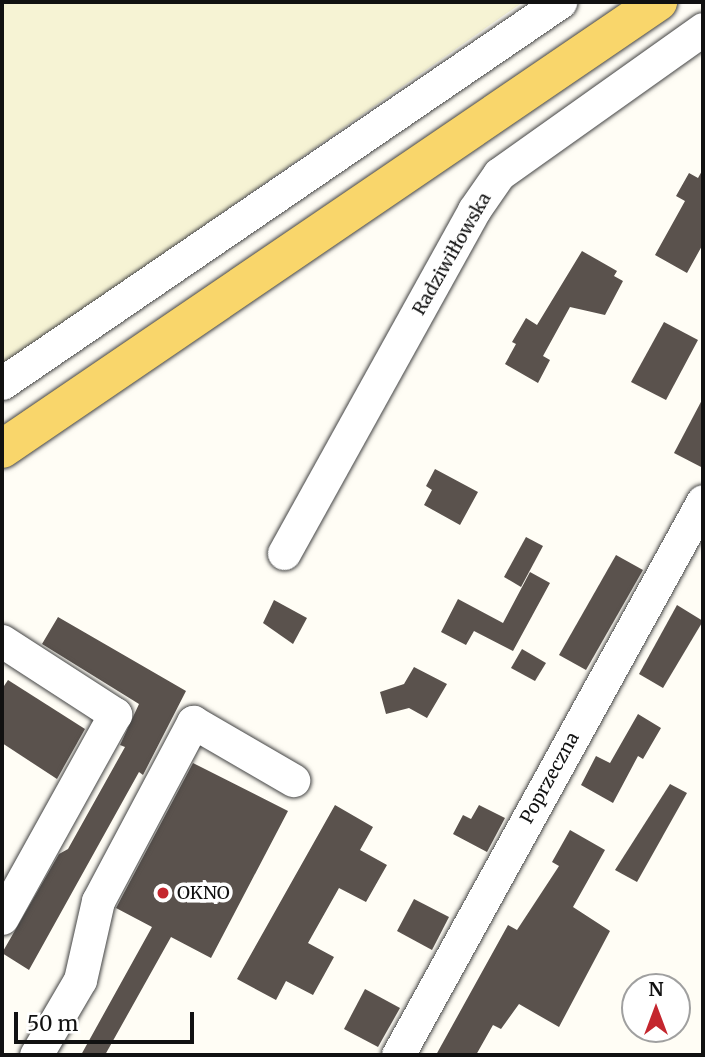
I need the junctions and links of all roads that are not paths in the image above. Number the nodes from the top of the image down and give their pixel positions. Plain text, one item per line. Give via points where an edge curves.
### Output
1 (560, 2) edge
2 (658, 2) edge
3 (703, 29) edge
4 (2, 383) edge
5 (2, 449) edge
6 (703, 502) edge
7 (284, 553) dead end
8 (2, 641) edge
9 (293, 780) dead end
10 (2, 918) edge
11 (36, 1055) edge
12 (398, 1055) edge

1 - 4 street
2 - 5 main road
3 - 7 street, Radziwiłłowska via 511,161 499,174 474,210
6 - 12 street, Poprzeczna
8 - 10 street via 115,714
9 - 11 street via 194,722 98,901 80,980

